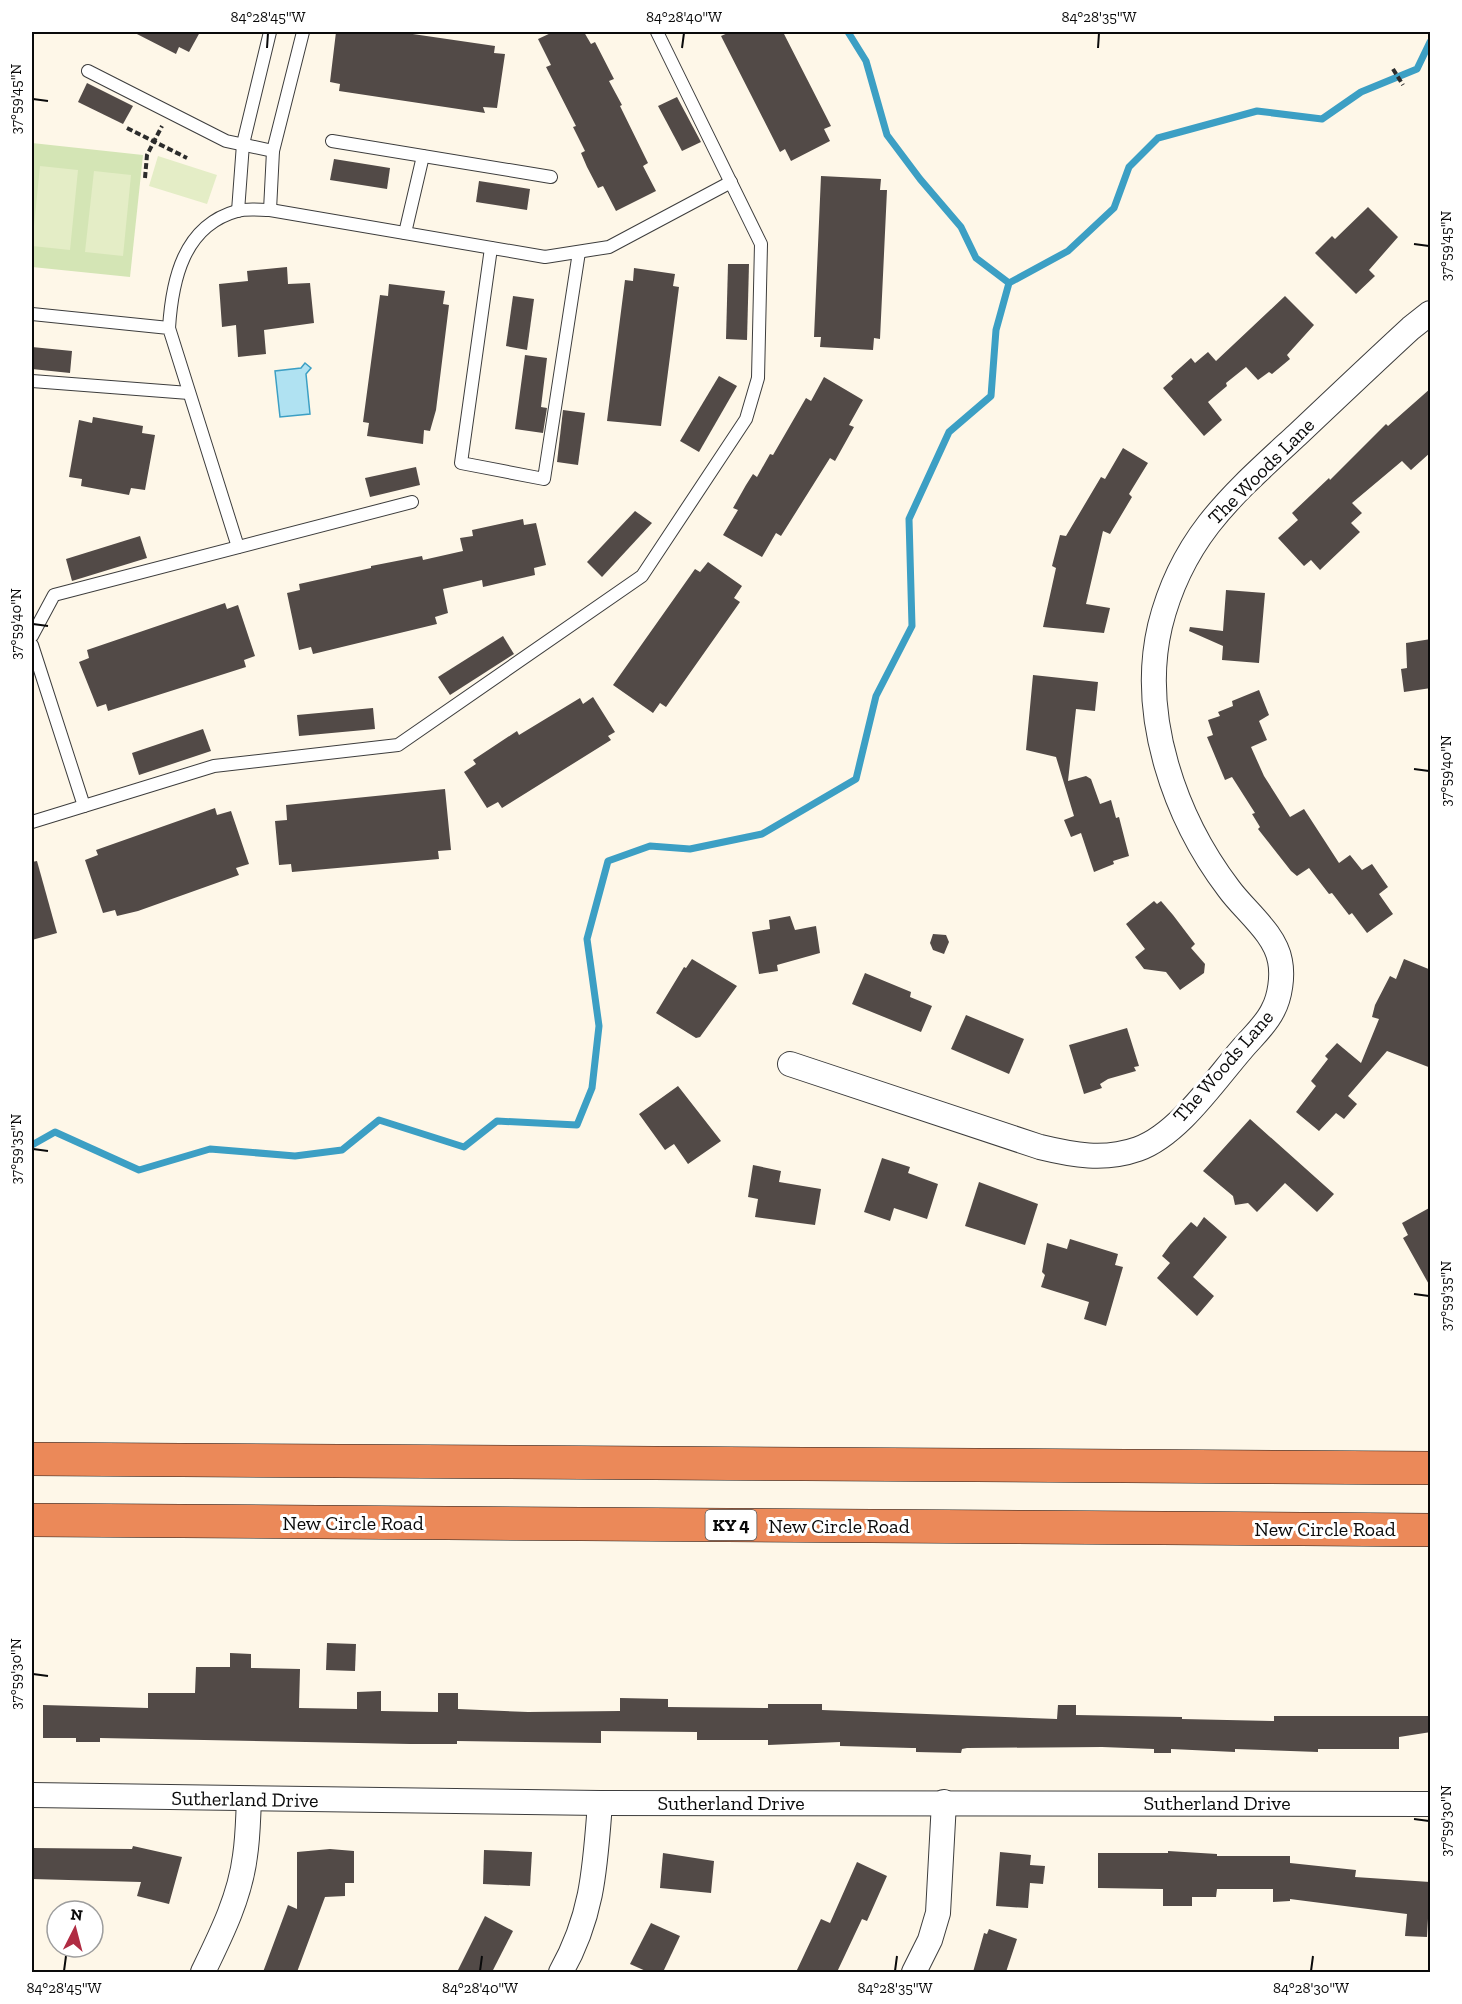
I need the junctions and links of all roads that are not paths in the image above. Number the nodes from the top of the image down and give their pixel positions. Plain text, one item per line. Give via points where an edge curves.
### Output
1 (270, 32) edge
2 (303, 32) edge
3 (657, 32) edge
4 (88, 70) dead end
5 (332, 141) dead end
6 (243, 144) junction
7 (273, 151) junction
8 (423, 156) junction
9 (550, 177) dead end
10 (731, 182) junction
11 (270, 210) junction
12 (238, 211) junction
13 (405, 233) junction
14 (491, 248) junction
15 (579, 252) junction
16 (1431, 313) edge
17 (32, 314) edge
18 (169, 328) junction
19 (32, 381) edge
20 (189, 393) junction
21 (412, 502) dead end
22 (238, 548) junction
23 (32, 636) edge
24 (32, 645) edge
25 (84, 806) junction
26 (32, 822) edge
27 (790, 1064) dead end
28 (32, 1459) edge
29 (1431, 1468) edge
30 (32, 1520) edge
31 (1431, 1530) edge
32 (32, 1795) edge
33 (249, 1800) junction
34 (944, 1802) junction
35 (600, 1803) junction
36 (1431, 1804) edge
37 (203, 1972) edge
38 (561, 1972) edge
39 (914, 1972) edge

1 - 6 lane
2 - 7 lane
3 - 10 lane
4 - 6 lane via 226,141
5 - 8 lane
6 - 7 lane
6 - 12 lane
7 - 11 lane
8 - 9 lane
8 - 13 lane
10 - 15 lane via 609,247
10 - 25 lane via 761,244 758,378 746,419 642,576 398,745 214,766
11 - 12 lane
11 - 13 lane
12 - 18 lane via 213,223 190,245 171,291
13 - 14 lane
14 - 15 lane via 545,256
14 - 15 lane via 461,463 544,479
16 - 27 street, The Woods Lane via 1208,521 1176,577 1160,629 1155,696 1167,766 1180,804 1212,866 1263,929 1280,959 1276,1004 1265,1022 1177,1122 1140,1149 1113,1156 1079,1156 1040,1147
17 - 18 lane
18 - 20 lane
19 - 20 lane
20 - 22 lane
21 - 22 lane
22 - 23 lane via 54,595
24 - 25 lane
25 - 26 lane
28 - 29 highway
30 - 31 highway, New Circle Road / KY 4
32 - 33 street, Sutherland Drive
33 - 35 street, Sutherland Drive
33 - 37 street via 239,1885 228,1922
34 - 35 street, Sutherland Drive
34 - 36 street, Sutherland Drive
34 - 39 street via 938,1913
35 - 38 street via 588,1905

